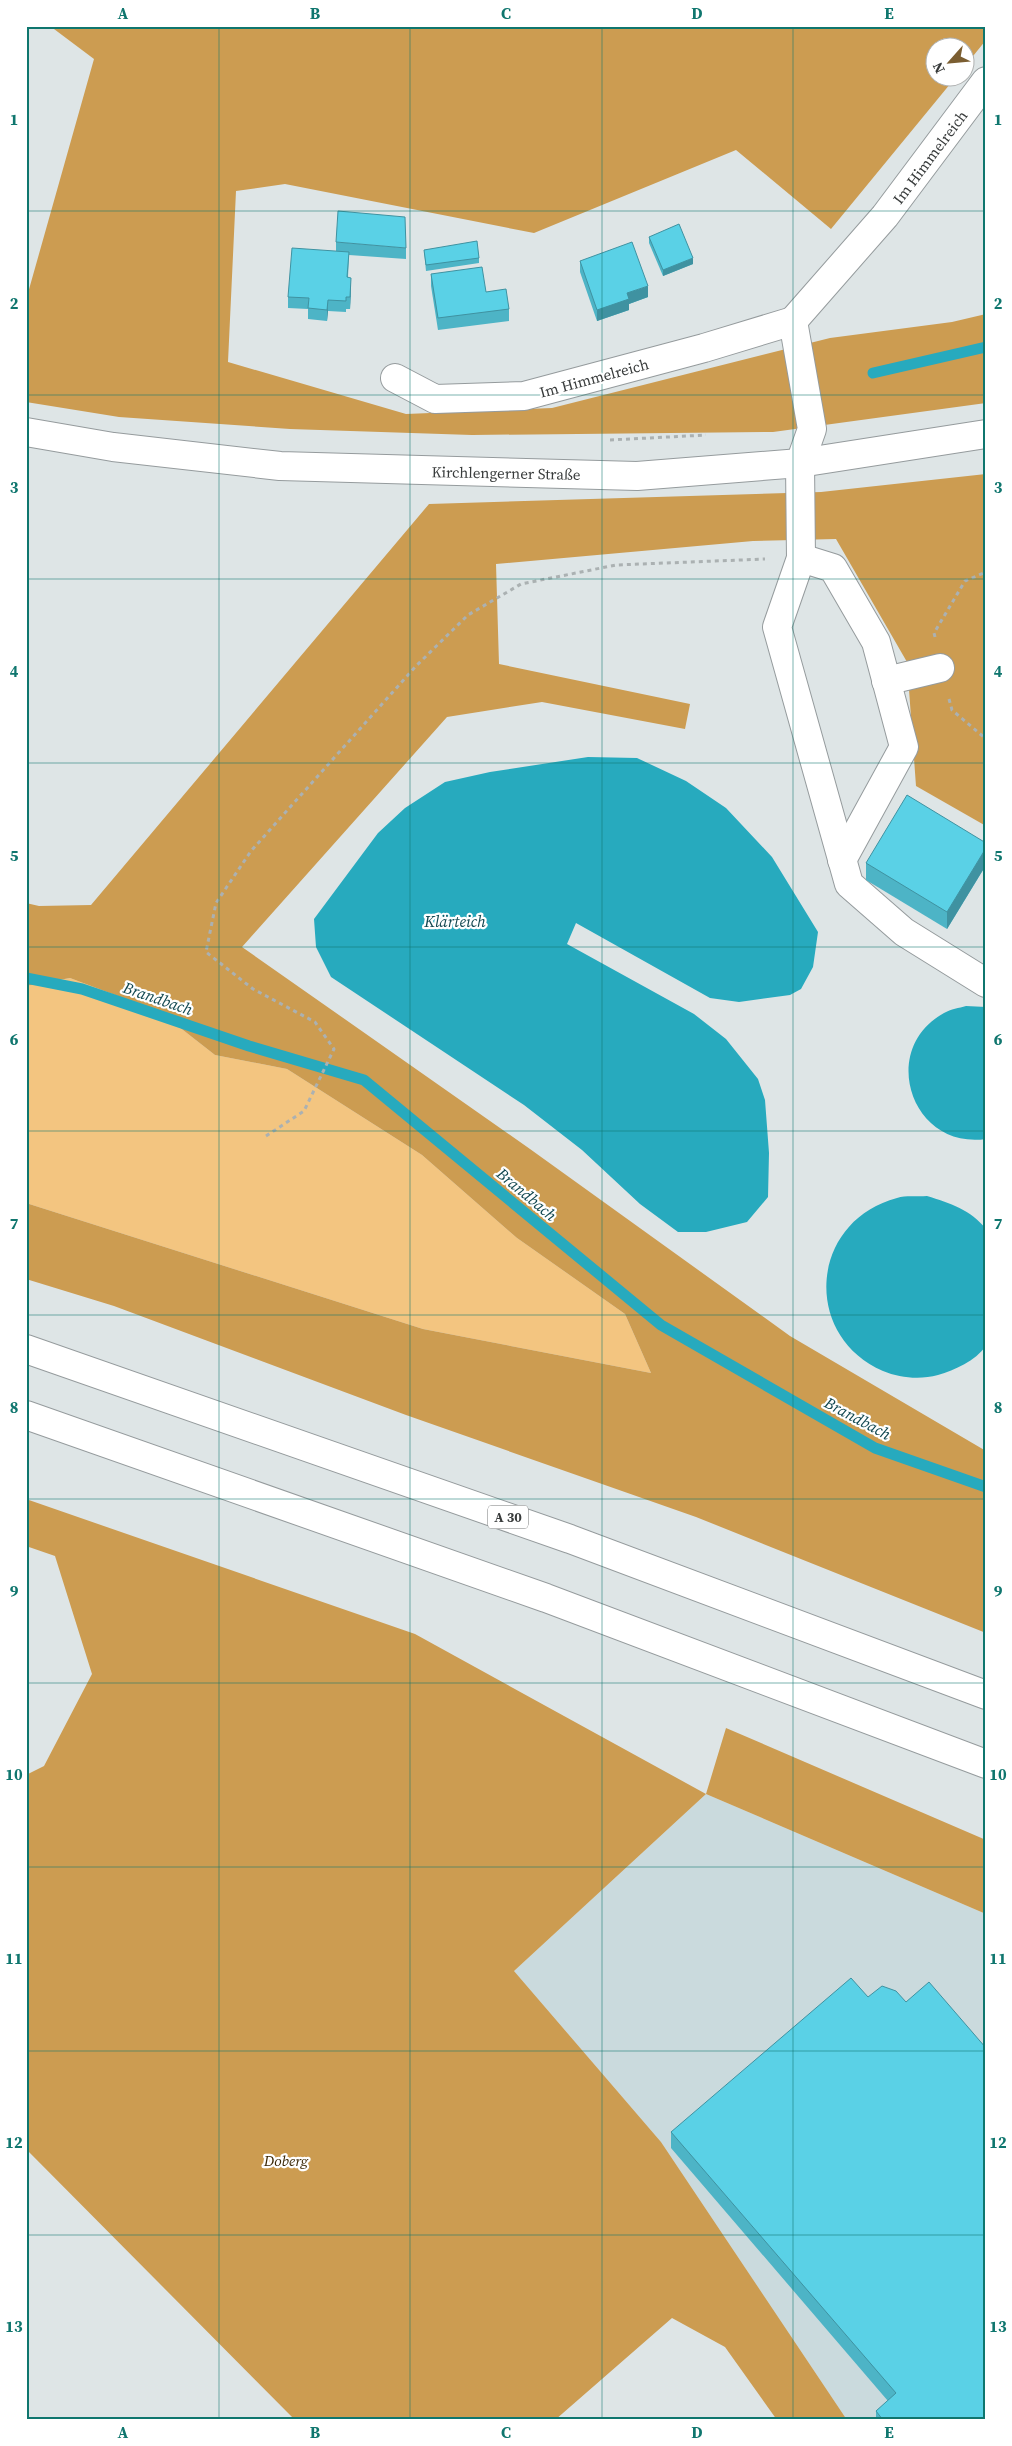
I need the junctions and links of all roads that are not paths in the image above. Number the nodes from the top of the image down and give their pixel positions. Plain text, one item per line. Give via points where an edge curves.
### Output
1 (986, 81) edge
2 (793, 321) junction
3 (396, 378) dead end
4 (26, 432) edge
5 (986, 434) edge
6 (800, 463) junction
7 (801, 558) junction
8 (940, 668) dead end
9 (886, 681) junction
10 (842, 860) junction
11 (986, 983) edge
12 (26, 1349) edge
13 (26, 1415) edge
14 (986, 1695) edge
15 (986, 1764) edge

1 - 2 main road, Im Himmelreich via 885,216
2 - 3 main road, Im Himmelreich via 524,396 435,399
2 - 6 main road via 812,429
4 - 6 main road, Kirchlengerner Straße via 113,447 280,466 637,476
5 - 6 main road, Kirchlengerner Straße
6 - 7 main road
7 - 9 main road via 833,568 876,642
7 - 10 main road via 777,627
8 - 9 main road
9 - 10 main road via 904,748
10 - 11 main road via 849,884 904,932
12 - 14 main road, A 30 via 570,1539
13 - 15 main road via 546,1598

